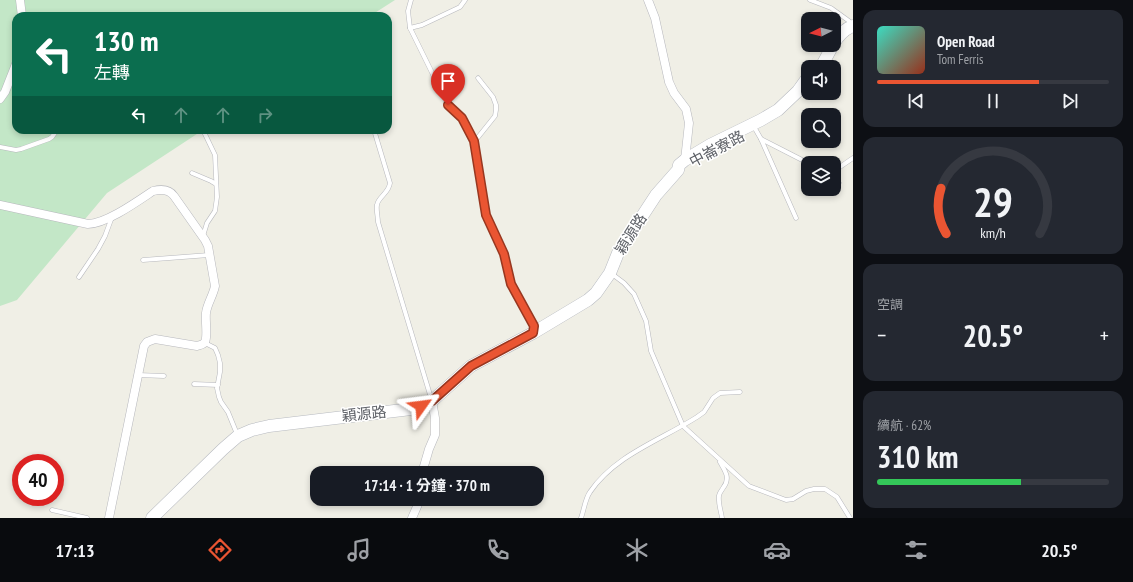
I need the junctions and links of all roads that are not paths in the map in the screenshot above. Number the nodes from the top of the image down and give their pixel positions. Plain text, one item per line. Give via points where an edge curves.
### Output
1 (20, 0) edge
2 (411, 0) edge
3 (465, 0) edge
4 (648, 0) edge
5 (810, 0) edge
6 (22, 12) edge
7 (852, 23) edge
8 (410, 28) junction
9 (841, 28) edge
10 (841, 33) edge
11 (12, 71) edge
12 (478, 78) dead end
13 (3, 87) edge
14 (801, 87) edge
15 (801, 96) edge
16 (0, 99) edge
17 (756, 130) junction
18 (54, 134) edge
19 (205, 134) edge
20 (375, 134) edge
21 (474, 141) junction
22 (0, 147) edge
23 (853, 158) edge
24 (801, 159) edge
25 (681, 165) junction
26 (841, 166) edge
27 (192, 173) dead end
28 (216, 184) junction
29 (0, 204) edge
30 (113, 215) junction
31 (796, 218) dead end
32 (203, 236) junction
33 (209, 254) junction
34 (143, 260) dead end
35 (610, 273) junction
36 (79, 277) dead end
37 (533, 333) junction
38 (205, 343) junction
39 (138, 375) junction
40 (164, 376) dead end
41 (194, 384) dead end
42 (218, 385) junction
43 (740, 392) dead end
44 (432, 401) junction
45 (683, 426) junction
46 (238, 436) junction
47 (718, 458) junction
48 (424, 466) edge
49 (417, 506) edge
50 (52, 510) dead end
51 (87, 518) edge
52 (109, 518) edge
53 (152, 518) edge
54 (412, 518) edge
55 (581, 518) edge
56 (722, 518) edge
57 (850, 518) edge

1 - 6 street
2 - 8 lane via 408,11
3 - 8 lane via 460,7
4 - 25 street via 655,18 669,82 686,109 689,122
5 - 7 lane via 831,8
7 - 9 street
7 - 10 street
8 - 21 lane via 448,105 462,118
11 - 13 street
12 - 21 lane via 493,97 496,110 495,116
13 - 16 street via 5,92
14 - 17 street, 中崙寮路
15 - 17 street, 中崙寮路 via 782,114
17 - 24 lane
17 - 25 street, 中崙寮路 via 682,168
17 - 31 lane
18 - 22 lane via 49,139 21,149
19 - 28 lane via 215,154
20 - 44 lane via 390,183 390,188 377,205 378,222
21 - 37 lane via 486,215 504,254 511,284 534,326
23 - 26 lane
25 - 35 street, 穎源路 via 656,195 618,253
27 - 28 lane
28 - 32 lane via 217,204
29 - 30 street via 88,224
30 - 32 street via 153,191 166,190 171,192
30 - 36 lane via 98,249
32 - 33 street
33 - 34 lane
33 - 38 street via 214,292 206,313
35 - 37 street, 穎源路 via 588,300
35 - 45 lane via 634,294 646,321 651,351
37 - 44 street, 穎源路 via 471,366
38 - 39 street via 197,346 155,339 147,342
38 - 42 lane via 215,348 218,355
39 - 40 lane
39 - 52 street
41 - 42 lane
42 - 46 lane via 221,402
43 - 45 lane via 720,393 704,412
44 - 46 street, 穎源路 via 411,409 268,426
44 - 48 street via 435,435
45 - 47 lane
45 - 55 lane via 636,451 603,476 589,493
46 - 53 street, 穎源路
47 - 56 lane via 728,479 719,496
47 - 57 lane via 749,486 786,500 806,491 825,489 837,497
49 - 54 street
50 - 51 lane

